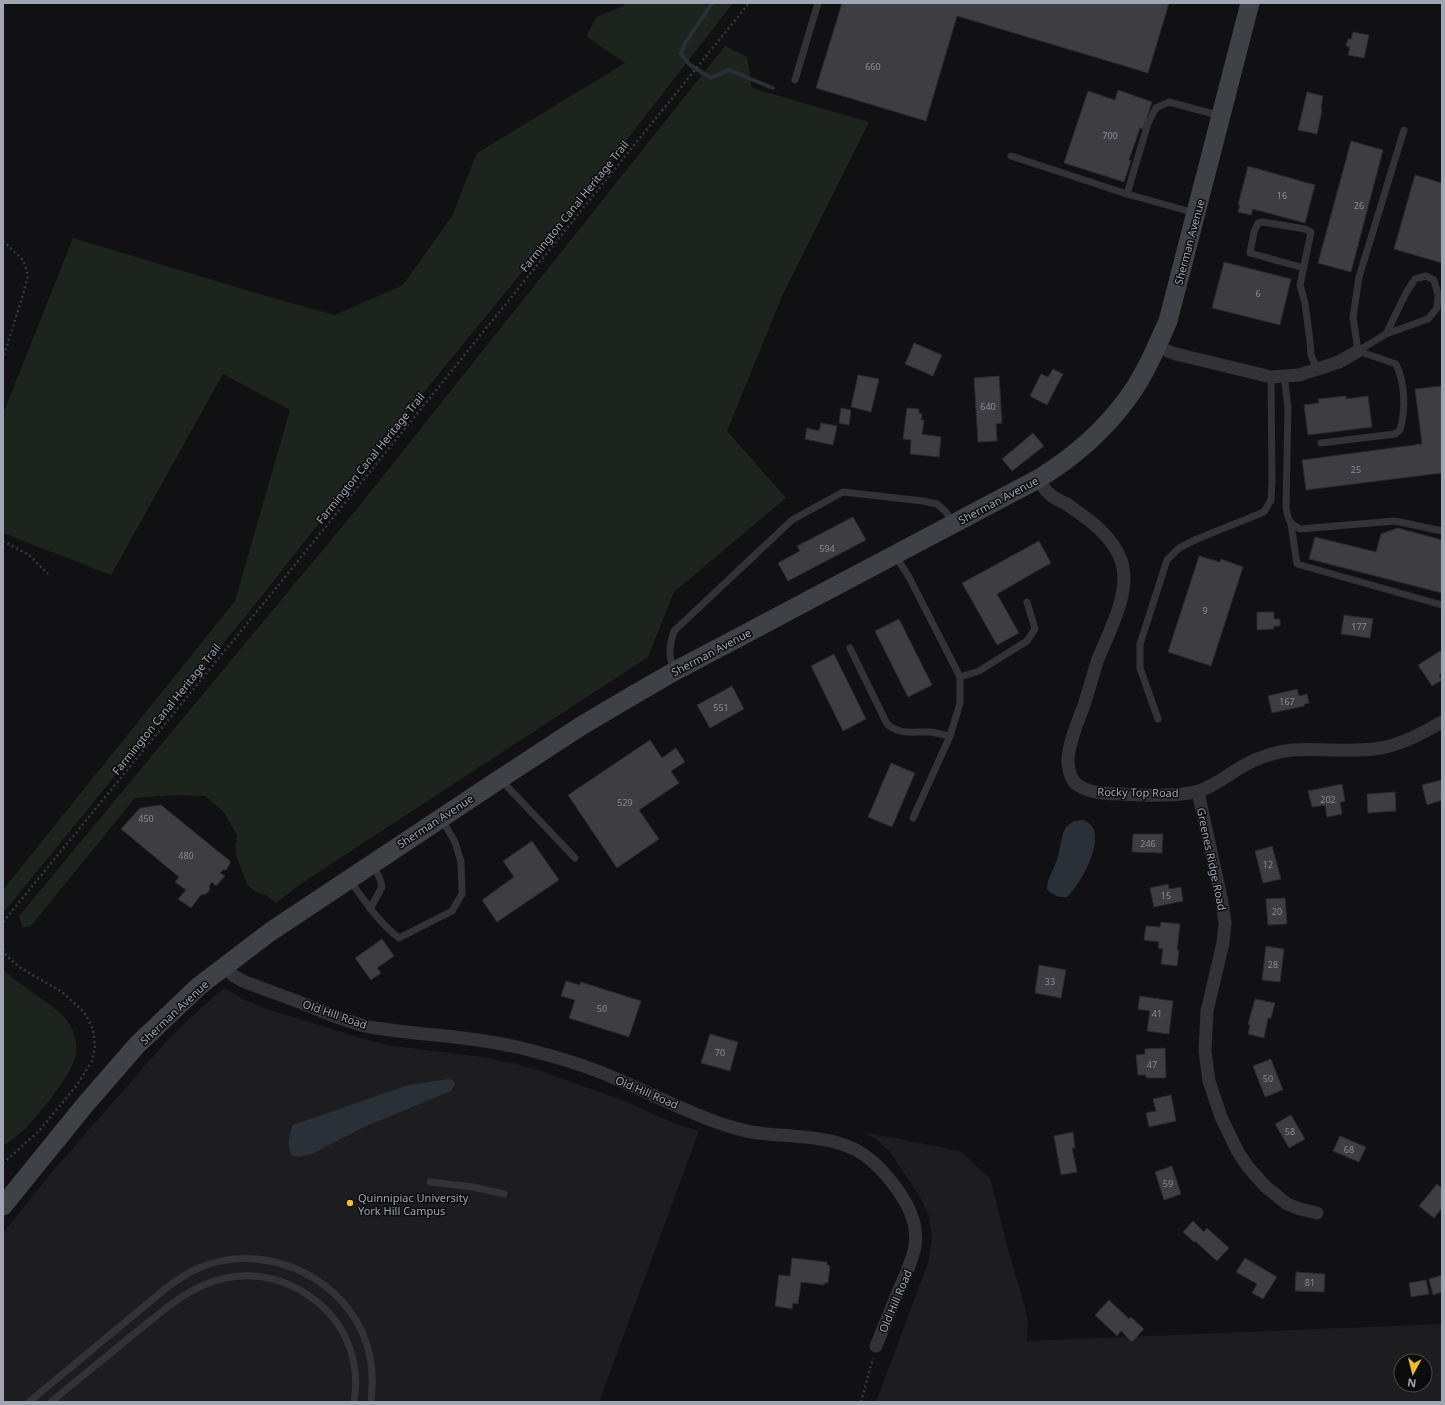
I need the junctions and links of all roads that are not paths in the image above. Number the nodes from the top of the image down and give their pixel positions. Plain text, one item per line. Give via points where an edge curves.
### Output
1 (818, 3) edge
2 (1250, 3) edge
3 (795, 80) dead end
4 (1221, 116) junction
5 (1404, 130) dead end
6 (1011, 156) dead end
7 (1127, 194) junction
8 (1196, 214) junction
9 (1304, 268) junction
10 (1386, 334) junction
11 (1157, 347) junction
12 (1358, 351) junction
13 (1317, 369) junction
14 (1277, 377) junction
15 (1321, 443) dead end
16 (1038, 479) junction
17 (954, 524) junction
18 (1292, 524) junction
19 (1442, 531) edge
20 (895, 555) junction
21 (1027, 602) dead end
22 (1442, 605) edge
23 (850, 648) dead end
24 (675, 671) junction
25 (960, 677) junction
26 (1158, 719) dead end
27 (1442, 722) edge
28 (950, 736) junction
29 (500, 779) junction
30 (1198, 792) junction
31 (441, 818) junction
32 (913, 818) dead end
33 (575, 858) dead end
34 (372, 863) junction
35 (348, 878) junction
36 (370, 908) junction
37 (224, 968) junction
38 (430, 1182) dead end
39 (504, 1194) dead end
40 (3, 1206) edge
41 (1317, 1213) dead end
42 (876, 1346) road end
43 (29, 1402) edge
44 (51, 1402) edge
45 (354, 1402) edge
46 (371, 1402) edge

1 - 3 lane
2 - 4 main road, Sherman Avenue
4 - 7 lane via 1169,102 1156,108 1148,123
4 - 8 main road, Sherman Avenue
5 - 12 lane via 1359,277 1353,317
6 - 7 lane
7 - 8 lane
8 - 11 main road, Sherman Avenue via 1168,321
9 - 9 lane via 1311,232 1258,223 1250,253
9 - 13 lane via 1300,285 1305,303 1311,355
10 - 10 lane via 1428,319 1437,308 1438,294 1434,280 1426,276 1415,279
10 - 12 lane
11 - 14 street via 1176,354
11 - 16 main road, Sherman Avenue via 1145,372 1116,413 1077,452
12 - 13 street via 1339,362
12 - 15 lane via 1396,364 1400,372 1403,393 1400,430 1395,434
13 - 14 street via 1299,375
14 - 18 lane via 1288,407 1286,507
14 - 26 lane via 1271,500 1264,512 1197,539 1179,548 1167,560 1140,644 1140,668
16 - 17 main road, Sherman Avenue
16 - 30 street, Rocky Top Road via 1051,496 1096,526 1109,540 1123,567 1124,585 1121,599 1097,662 1068,758 1073,780 1092,792 1108,794
17 - 20 main road, Sherman Avenue
17 - 24 lane via 945,511 936,504 843,492 792,520 674,631 669,646
18 - 19 lane via 1300,529 1395,521
18 - 22 lane via 1297,564
20 - 24 main road, Sherman Avenue
20 - 25 lane via 909,577
21 - 25 lane via 1035,629 1027,641 979,671
23 - 28 lane via 887,724 900,732 931,732
24 - 29 main road, Sherman Avenue via 581,726
25 - 28 lane via 960,702
27 - 30 street, Rocky Top Road via 1408,740 1380,748 1291,750 1270,755 1254,760
28 - 32 lane
29 - 31 main road, Sherman Avenue
29 - 33 lane
30 - 41 street, Greenes Ridge Road via 1225,923 1223,943 1207,1011 1205,1051 1208,1081 1224,1124 1248,1167 1265,1186 1287,1204
31 - 34 main road, Sherman Avenue
31 - 36 lane via 455,842 461,862 462,894 452,911 398,938
34 - 35 main road, Sherman Avenue
34 - 36 lane via 382,886
35 - 36 lane
35 - 37 main road, Sherman Avenue via 241,953
37 - 40 main road, Sherman Avenue via 199,986 132,1050
37 - 42 street, Old Hill Road via 243,981 354,1023 527,1049 600,1072 726,1125 756,1133 822,1140 856,1150 883,1171 898,1192 908,1208 917,1239 912,1260
38 - 39 lane
43 - 46 lane via 182,1276 216,1262 256,1258 299,1269 329,1288 345,1305 360,1326 367,1345 372,1367
44 - 45 lane via 189,1292 222,1279 242,1276 262,1276 293,1285 309,1295 335,1320 352,1354 356,1392

